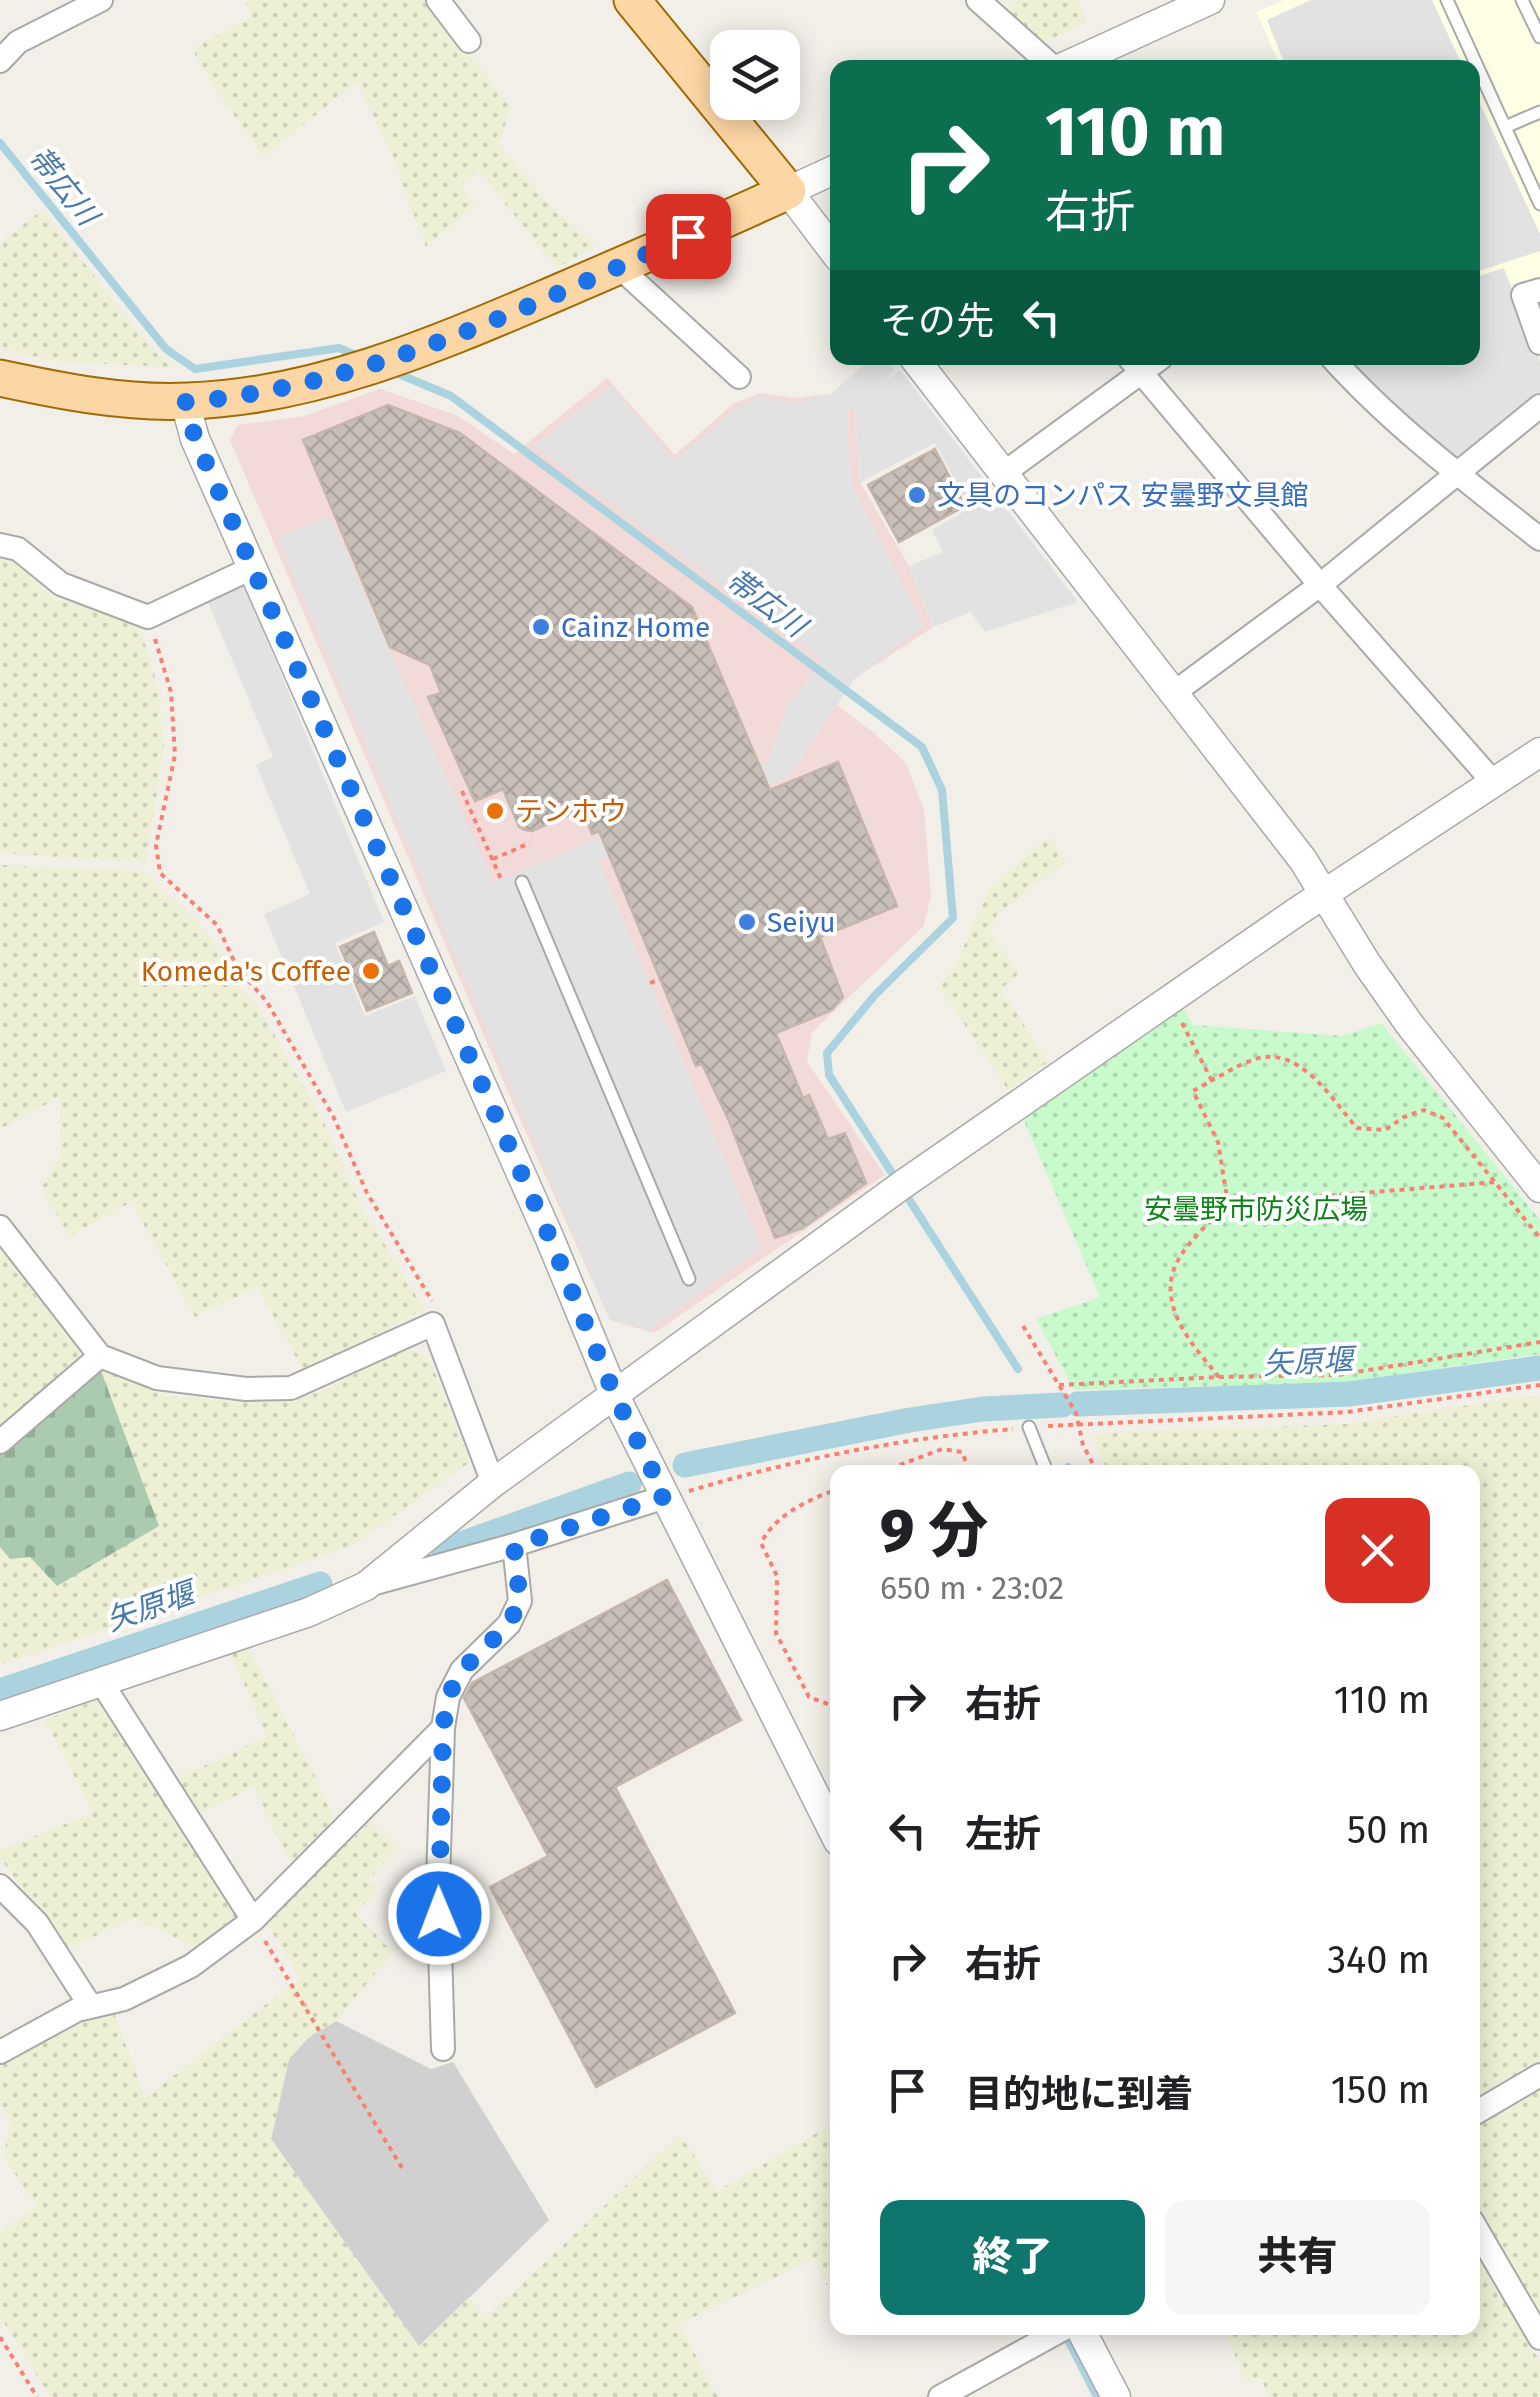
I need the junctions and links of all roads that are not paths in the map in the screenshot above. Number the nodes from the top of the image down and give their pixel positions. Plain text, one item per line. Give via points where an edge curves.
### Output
1 (101, 0) edge
2 (438, 0) edge
3 (632, 0) edge
4 (978, 0) edge
5 (1210, 0) edge
6 (1448, 0) edge
7 (1522, 0) edge
8 (1175, 8) edge
9 (1540, 38) edge
10 (470, 41) dead end
11 (1049, 60) edge
12 (1074, 60) edge
13 (1475, 60) edge
14 (0, 61) edge
15 (1480, 72) edge
16 (1540, 112) edge
17 (1505, 128) junction
18 (830, 172) edge
19 (788, 191) junction
20 (1540, 204) edge
21 (830, 246) edge
22 (618, 266) junction
23 (1540, 290) edge
24 (1540, 343) edge
25 (920, 365) edge
26 (1134, 365) edge
27 (1136, 365) edge
28 (1338, 365) edge
29 (0, 378) edge
30 (739, 378) dead end
31 (185, 402) junction
32 (1540, 406) edge
33 (1004, 472) junction
34 (1458, 474) junction
35 (1540, 539) edge
36 (0, 545) edge
37 (252, 568) junction
38 (1320, 584) junction
39 (1175, 692) junction
40 (1540, 752) edge
41 (1494, 783) junction
42 (522, 882) dead end
43 (1324, 894) junction
44 (1531, 1180) edge
45 (0, 1228) edge
46 (688, 1279) dead end
47 (100, 1356) junction
48 (615, 1396) junction
49 (1029, 1427) road end
50 (0, 1442) edge
51 (1043, 1465) edge
52 (493, 1483) junction
53 (665, 1496) junction
54 (514, 1546) junction
55 (366, 1586) junction
56 (100, 1680) junction
57 (0, 1716) edge
58 (443, 1728) junction
59 (830, 1822) edge
60 (0, 1886) edge
61 (252, 1920) junction
62 (90, 2007) junction
63 (442, 2049) dead end
64 (0, 2052) edge
65 (1540, 2075) edge
66 (1480, 2110) edge
67 (1480, 2235) edge
68 (1052, 2335) edge
69 (1084, 2335) edge
70 (1540, 2338) edge
71 (940, 2397) edge
72 (1116, 2397) edge

1 - 14 street via 18,42
2 - 10 street
3 - 19 main road
4 - 11 street
5 - 8 street
6 - 13 lane
7 - 9 lane
8 - 12 street
15 - 17 lane
16 - 17 lane
17 - 20 lane
18 - 19 street
19 - 21 street
19 - 22 main road
22 - 30 street
22 - 31 main road via 356,370 291,388
23 - 24 street via 1522,295
25 - 33 street
26 - 33 street
27 - 38 street
28 - 34 street
29 - 31 main road via 72,393
31 - 37 street
32 - 34 street
33 - 39 street
34 - 35 street
34 - 38 street
36 - 37 street via 18,548 61,584 148,616
37 - 48 street
38 - 39 street
38 - 41 street
39 - 43 street
40 - 41 street
41 - 43 street
42 - 46 lane
43 - 44 street via 1410,1025
43 - 48 street via 902,1185
45 - 47 street
47 - 50 street
47 - 52 street via 157,1378 291,1388 433,1324
48 - 52 street
48 - 53 street
49 - 51 lane
52 - 55 street
53 - 54 street
53 - 59 street
54 - 55 street
54 - 58 street via 520,1601 509,1624 462,1670 448,1696
55 - 56 street via 309,1612
56 - 57 street
56 - 61 street
58 - 61 street
58 - 63 street
60 - 62 street via 37,1923
61 - 62 street via 191,1966 124,1999
62 - 64 street
65 - 66 street
67 - 70 street
68 - 71 street
69 - 72 street

